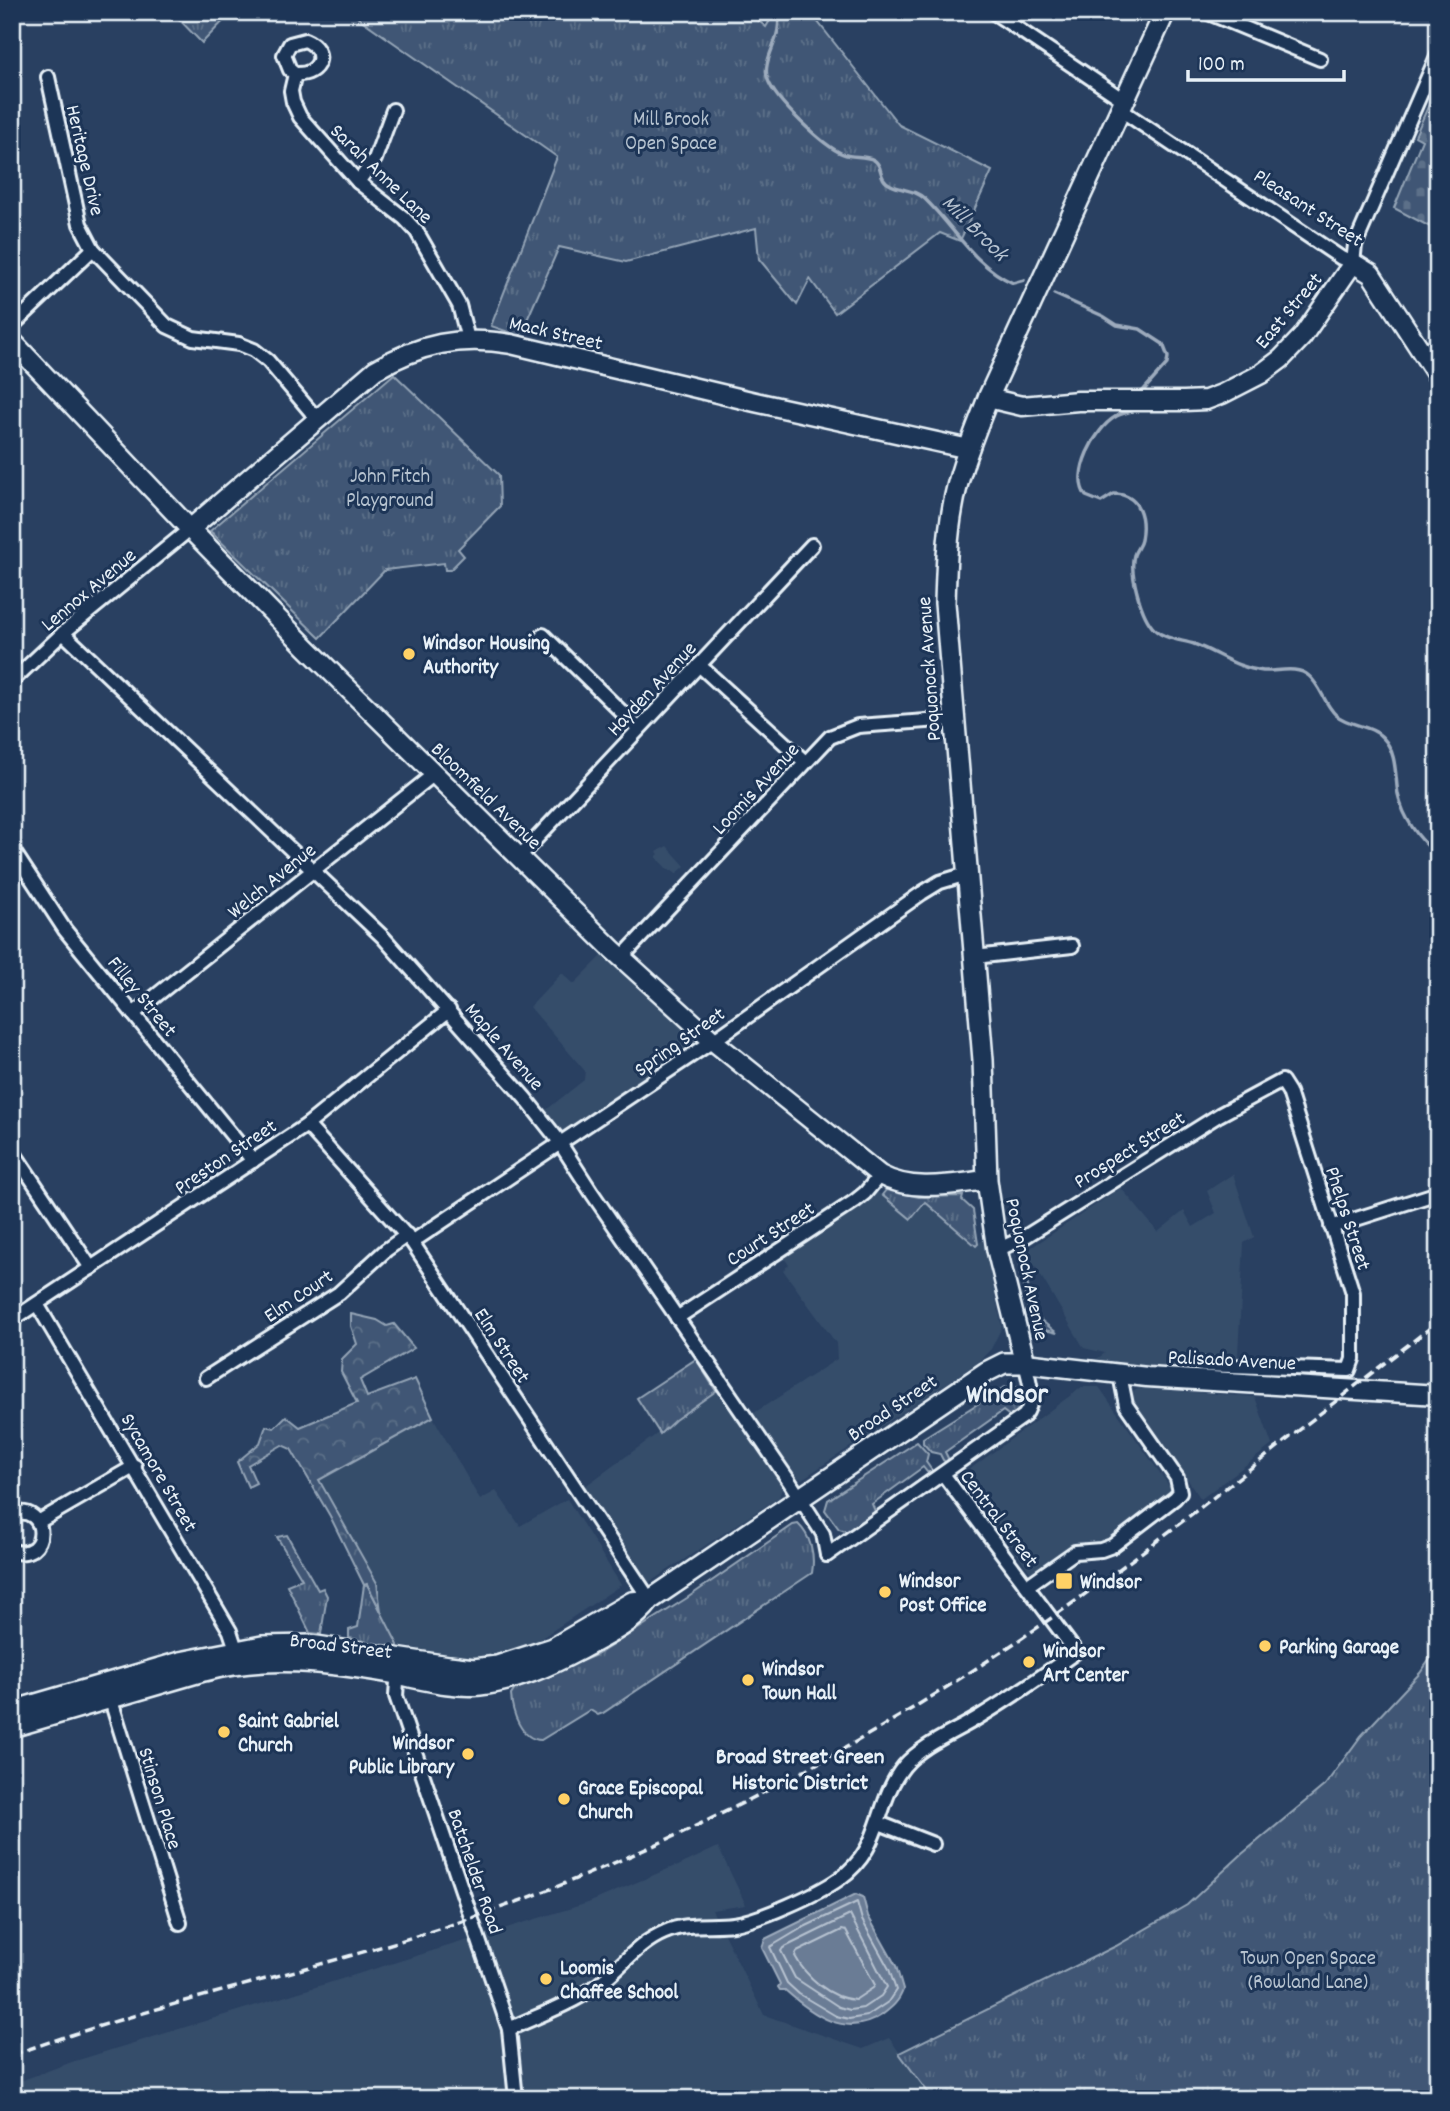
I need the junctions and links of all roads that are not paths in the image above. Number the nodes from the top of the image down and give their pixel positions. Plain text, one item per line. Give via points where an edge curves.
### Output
1 (992, 12) edge
2 (1166, 12) edge
3 (1206, 12) edge
4 (1438, 54) edge
5 (1320, 59) dead end
6 (295, 74) dead end
7 (48, 77) dead end
8 (1123, 106) junction
9 (393, 110) dead end
10 (358, 182) junction
11 (93, 249) junction
12 (1353, 263) junction
13 (12, 327) edge
14 (468, 339) junction
15 (12, 341) edge
16 (1438, 377) edge
17 (988, 398) junction
18 (317, 419) junction
19 (969, 449) junction
20 (190, 529) junction
21 (812, 545) dead end
22 (63, 633) junction
23 (543, 635) dead end
24 (699, 664) junction
25 (12, 681) edge
26 (954, 719) junction
27 (639, 729) junction
28 (805, 762) junction
29 (433, 775) junction
30 (12, 849) edge
31 (518, 858) junction
32 (313, 871) junction
33 (967, 874) junction
34 (1072, 946) dead end
35 (975, 957) junction
36 (621, 958) junction
37 (449, 1010) junction
38 (133, 1014) junction
39 (713, 1041) junction
40 (1282, 1082) joint
41 (307, 1125) junction
42 (561, 1144) junction
43 (12, 1150) edge
44 (253, 1161) junction
45 (880, 1175) junction
46 (988, 1180) junction
47 (1438, 1193) edge
48 (1331, 1227) junction
49 (410, 1239) junction
50 (997, 1250) junction
51 (91, 1268) junction
52 (37, 1304) junction
53 (677, 1318) junction
54 (12, 1320) edge
55 (1025, 1363) junction
56 (1202, 1365) dead end
57 (1120, 1375) junction
58 (205, 1378) dead end
59 (1438, 1395) edge
60 (135, 1466) junction
61 (943, 1474) junction
62 (799, 1498) junction
63 (12, 1514) edge
64 (38, 1522) junction
65 (12, 1551) edge
66 (1027, 1586) junction
67 (650, 1600) junction
68 (239, 1656) junction
69 (399, 1666) junction
70 (108, 1691) junction
71 (12, 1711) edge
72 (12, 1727) edge
73 (879, 1823) junction
74 (933, 1844) dead end
75 (180, 1923) dead end
76 (509, 2029) junction
77 (516, 2099) edge

1 - 8 street, Pleasant Street
2 - 8 main road, Poquonock Avenue
3 - 5 street
4 - 12 street, East Street via 1355,245
6 - 10 street, Sarah Anne Lane via 291,91 300,117
7 - 11 street, Heritage Drive via 80,223
8 - 12 street, Pleasant Street
8 - 17 main road, Poquonock Avenue
9 - 10 street via 375,159
10 - 14 street, Sarah Anne Lane via 418,232 459,306
11 - 13 street
11 - 18 street, Heritage Drive via 167,326 193,338 254,350
12 - 16 main road, Pleasant Street via 1371,274
12 - 17 main road, East Street via 1302,337 1281,359 1261,374 1206,400 1022,406
14 - 18 main road, Mack Street via 422,347 397,357
14 - 19 main road, Mack Street via 511,344
15 - 20 main road, Bloomfield Avenue
17 - 19 main road, Poquonock Avenue
18 - 20 main road, Mack Street
19 - 26 main road, Poquonock Avenue via 953,503 946,552
20 - 22 street, Lennox Avenue
20 - 29 main road, Bloomfield Avenue
21 - 24 street, Hayden Avenue
22 - 25 street, Lennox Avenue
22 - 32 street, Maple Avenue
23 - 27 street
24 - 27 street, Hayden Avenue
24 - 28 street
26 - 28 street, Loomis Avenue via 858,726 830,737
26 - 33 main road, Poquonock Avenue
27 - 31 street, Hayden Avenue
28 - 36 street, Loomis Avenue
29 - 31 main road, Bloomfield Avenue
29 - 32 street, Welch Avenue
30 - 38 street, Filley Street via 65,930
31 - 36 main road, Bloomfield Avenue
32 - 37 street, Maple Avenue via 383,937
32 - 38 street, Welch Avenue
33 - 35 main road, Poquonock Avenue
33 - 39 street, Spring Street via 922,893
34 - 35 street
35 - 46 main road, Poquonock Avenue
36 - 39 main road, Bloomfield Avenue
37 - 41 street, Preston Street
37 - 42 street, Maple Avenue
38 - 44 street, Filley Street
39 - 42 street, Spring Street
39 - 45 main road, Bloomfield Avenue
40 - 48 street, Phelps Street
40 - 50 street, Prospect Street via 1219,1115
41 - 44 street, Preston Street
41 - 49 street, Elm Street
42 - 49 street, Spring Street
42 - 53 street, Maple Avenue
43 - 51 street
44 - 51 street, Preston Street
45 - 46 main road, Bloomfield Avenue via 918,1186
45 - 53 street, Court Street via 855,1201
46 - 50 main road, Poquonock Avenue
47 - 48 street
48 - 56 street, Phelps Street via 1353,1293 1349,1370
49 - 58 street, Elm Court via 386,1250 339,1293
49 - 67 street, Elm Street
50 - 55 main road, Poquonock Avenue
51 - 52 street, Preston Street
52 - 54 street, Preston Street
52 - 60 street, Sycamore Street
53 - 62 street, Maple Avenue
55 - 57 main road, Palisado Avenue
55 - 61 street via 1031,1395 1027,1412
55 - 62 main road, Broad Street via 1004,1363 986,1372
57 - 59 main road, Palisado Avenue
57 - 66 street via 1126,1405 1177,1478 1180,1492 1112,1546 1075,1552
60 - 64 street
60 - 68 street, Sycamore Street via 230,1631
61 - 62 street, Maple Avenue via 827,1555 825,1538
61 - 66 street, Central Street
62 - 67 main road, Broad Street
63 - 64 street via 29,1514
64 - 65 street via 41,1536 34,1548
66 - 73 street, Central Street via 1076,1652 911,1760 895,1781
67 - 69 main road, Broad Street via 632,1602 544,1660 499,1673
68 - 69 main road, Broad Street
68 - 70 main road, Broad Street via 204,1671
69 - 76 street, Batchelder Road via 396,1696
70 - 71 main road, Broad Street
70 - 72 main road, Broad Street
70 - 75 street, Stinson Place
73 - 74 street
73 - 76 street via 859,1861 830,1885 752,1920 663,1933 641,1945 586,1993
76 - 77 street, Batchelder Road

